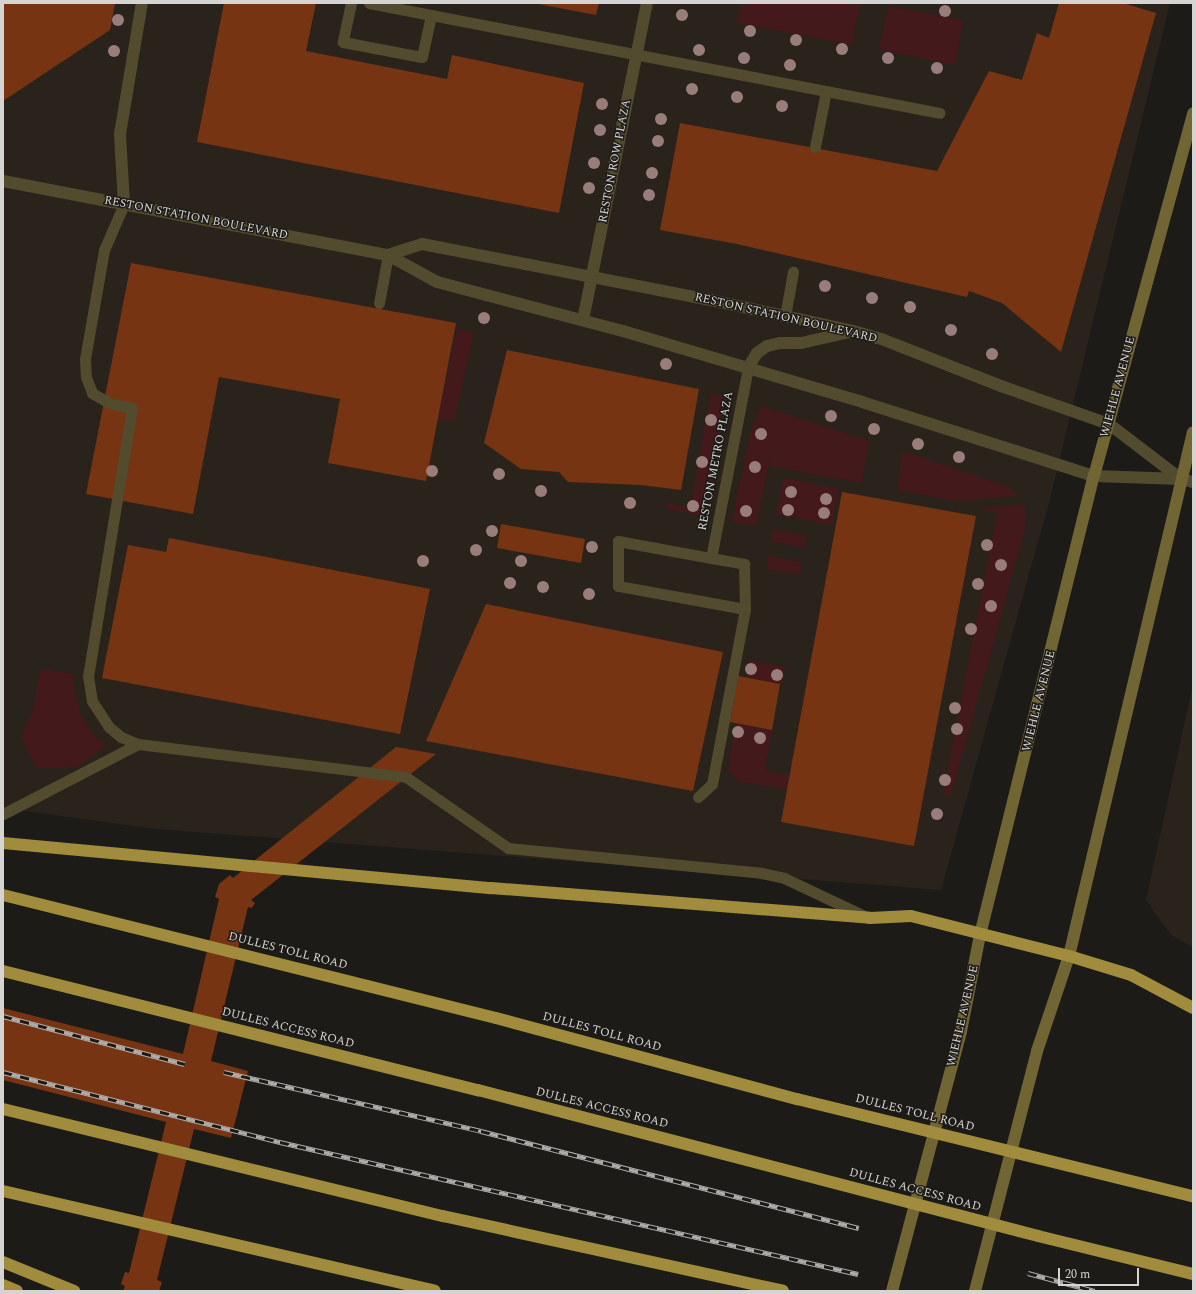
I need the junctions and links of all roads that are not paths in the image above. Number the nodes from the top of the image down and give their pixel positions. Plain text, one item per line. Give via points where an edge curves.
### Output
1 (142, 3) edge
2 (351, 3) edge
3 (369, 3) edge
4 (646, 3) edge
5 (431, 15) junction
6 (636, 54) junction
7 (826, 90) junction
8 (940, 113) dead end
9 (1193, 113) edge
10 (815, 148) dead end
11 (3, 181) edge
12 (124, 204) junction
13 (388, 255) junction
14 (793, 272) dead end
15 (591, 277) junction
16 (379, 303) dead end
17 (785, 316) junction
18 (584, 320) junction
19 (853, 331) junction
20 (748, 368) junction
21 (1109, 424) junction
22 (1193, 432) edge
23 (1094, 476) junction
24 (1187, 480) edge
25 (711, 558) junction
26 (745, 609) junction
27 (138, 744) junction
28 (698, 797) dead end
29 (3, 814) edge
30 (3, 843) edge
31 (3, 895) edge
32 (870, 918) junction
33 (980, 935) junction
34 (1069, 956) junction
35 (3, 971) edge
36 (1193, 1008) edge
37 (3, 1109) edge
38 (3, 1191) edge
39 (1193, 1196) edge
40 (3, 1262) edge
41 (1193, 1274) edge
42 (3, 1285) edge
43 (17, 1291) edge
44 (74, 1291) edge
45 (435, 1291) edge
46 (783, 1291) edge
47 (892, 1291) edge
48 (975, 1291) edge

1 - 12 street via 120,134
2 - 5 lane via 343,42 422,57
3 - 5 lane
4 - 6 street, RESTON ROW PLAZA
5 - 6 lane
6 - 7 lane
6 - 15 street, RESTON ROW PLAZA
7 - 8 lane
7 - 10 lane
9 - 21 main road, WIEHLE AVENUE
11 - 12 street, RESTON STATION BOULEVARD
12 - 13 street, RESTON STATION BOULEVARD
12 - 27 lane via 104,250 85,359 86,377 92,393 109,403 132,408 88,676 92,701 100,715 121,737
13 - 15 street, RESTON STATION BOULEVARD via 422,244
13 - 16 lane
13 - 18 street, RESTON STATION BOULEVARD via 437,282
14 - 17 lane
15 - 17 street, RESTON STATION BOULEVARD
15 - 18 street, RESTON ROW PLAZA
17 - 19 street, RESTON STATION BOULEVARD
18 - 20 street, RESTON STATION BOULEVARD
19 - 20 street via 801,343 768,346 757,353
19 - 21 street, RESTON STATION BOULEVARD via 884,340 1001,386
20 - 23 street, RESTON STATION BOULEVARD
20 - 25 lane, RESTON METRO PLAZA
21 - 23 main road, WIEHLE AVENUE
21 - 24 street, RESTON STATION BOULEVARD
22 - 24 main road
23 - 24 street, RESTON STATION BOULEVARD
23 - 33 main road, WIEHLE AVENUE
24 - 34 main road
25 - 26 lane via 744,564
25 - 26 lane via 618,541 618,586
26 - 28 lane via 712,784
27 - 29 lane
27 - 32 lane via 406,777 508,848 784,878
30 - 32 highway via 491,888
31 - 39 highway, DULLES TOLL ROAD via 473,1012 796,1099
32 - 33 highway via 911,916
33 - 34 highway
33 - 47 main road, WIEHLE AVENUE via 961,1031
34 - 36 highway via 1131,975
34 - 48 main road via 1037,1050
35 - 41 highway, DULLES ACCESS ROAD
37 - 46 highway via 443,1216
38 - 45 highway
40 - 44 highway
42 - 43 highway

